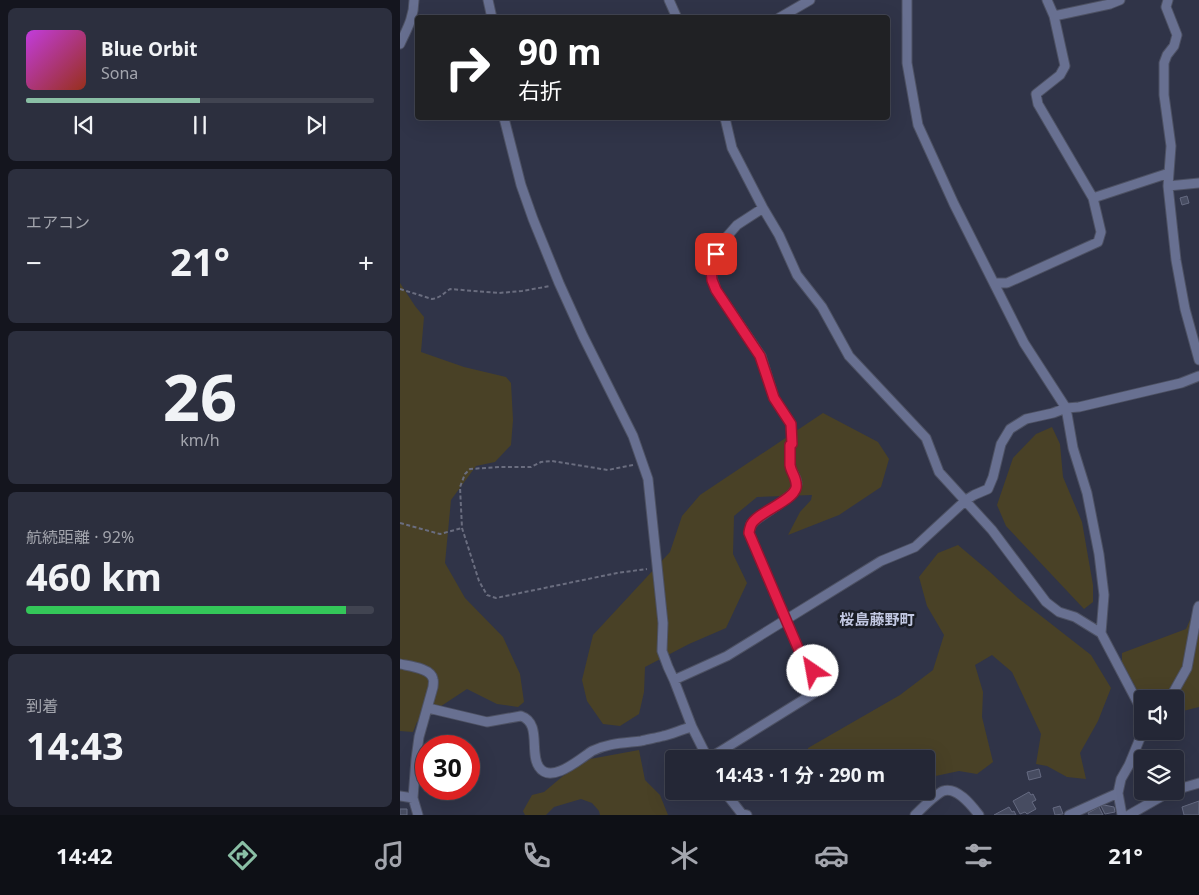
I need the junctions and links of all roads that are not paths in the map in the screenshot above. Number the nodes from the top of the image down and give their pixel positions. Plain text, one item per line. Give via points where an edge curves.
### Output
1 (414, 0) edge
2 (488, 0) edge
3 (670, 0) edge
4 (810, 0) edge
5 (907, 0) edge
6 (1047, 0) edge
7 (1120, 0) edge
8 (1168, 0) edge
9 (491, 15) edge
10 (676, 15) edge
11 (784, 15) edge
12 (1054, 16) junction
13 (400, 44) edge
14 (505, 120) edge
15 (725, 120) edge
16 (1169, 173) junction
17 (1199, 183) edge
18 (1168, 186) junction
19 (1093, 198) junction
20 (763, 208) junction
21 (995, 283) junction
22 (1199, 360) edge
23 (1199, 376) edge
24 (1066, 408) junction
25 (966, 500) junction
26 (1199, 606) edge
27 (787, 619) junction
28 (1101, 633) junction
29 (400, 664) edge
30 (674, 680) junction
31 (1175, 690) edge
32 (1134, 696) edge
33 (428, 708) junction
34 (692, 727) junction
35 (1139, 740) edge
36 (704, 750) edge
37 (722, 750) edge
38 (1199, 783) edge
39 (1184, 787) edge
40 (1118, 793) junction
41 (400, 796) edge
42 (413, 798) junction
43 (731, 800) edge
44 (1155, 800) edge
45 (418, 815) edge
46 (748, 815) edge
47 (915, 815) edge
48 (979, 815) edge
49 (1069, 815) edge
50 (1122, 815) edge
51 (1129, 815) edge

1 - 13 street via 412,20
2 - 9 street
3 - 10 street
4 - 11 street
5 - 21 street via 907,63 918,125
6 - 12 street
7 - 12 street
8 - 16 street via 1166,6 1177,35 1164,63 1164,95 1171,146
12 - 19 street via 1065,66 1060,75 1036,94 1038,104
14 - 30 street via 533,219 559,284 633,436 648,479 662,651
15 - 20 street via 732,148
16 - 18 street
16 - 19 street
17 - 18 street
18 - 22 street via 1183,301
19 - 21 street via 1100,232 1098,242 1007,283
20 - 25 street via 797,275 822,307 849,356 926,438 939,472
20 - 27 street via 737,225 723,242 713,261 711,274 716,290 760,356 774,398 791,424 790,465 796,488 756,519 749,533
21 - 24 street via 1024,343
23 - 24 street via 1181,383
24 - 25 street via 1026,420 1010,429 1001,444 988,489
24 - 28 street via 1100,554 1104,595
25 - 27 street via 915,547 880,561
25 - 28 street via 1046,602
26 - 31 street via 1187,668
27 - 30 street via 727,656
27 - 37 street via 801,655 824,687
28 - 32 street
29 - 33 street via 431,674 434,679
30 - 34 street
33 - 34 street via 487,722 526,718 532,726 536,762 540,770 547,773 571,766 606,746 666,736
33 - 42 street via 419,737
34 - 36 street
35 - 40 street via 1121,778
38 - 39 street
40 - 49 street
40 - 50 street
41 - 42 street
42 - 45 street
43 - 46 street via 742,814
44 - 51 street
47 - 48 street via 942,791 949,790 965,799

